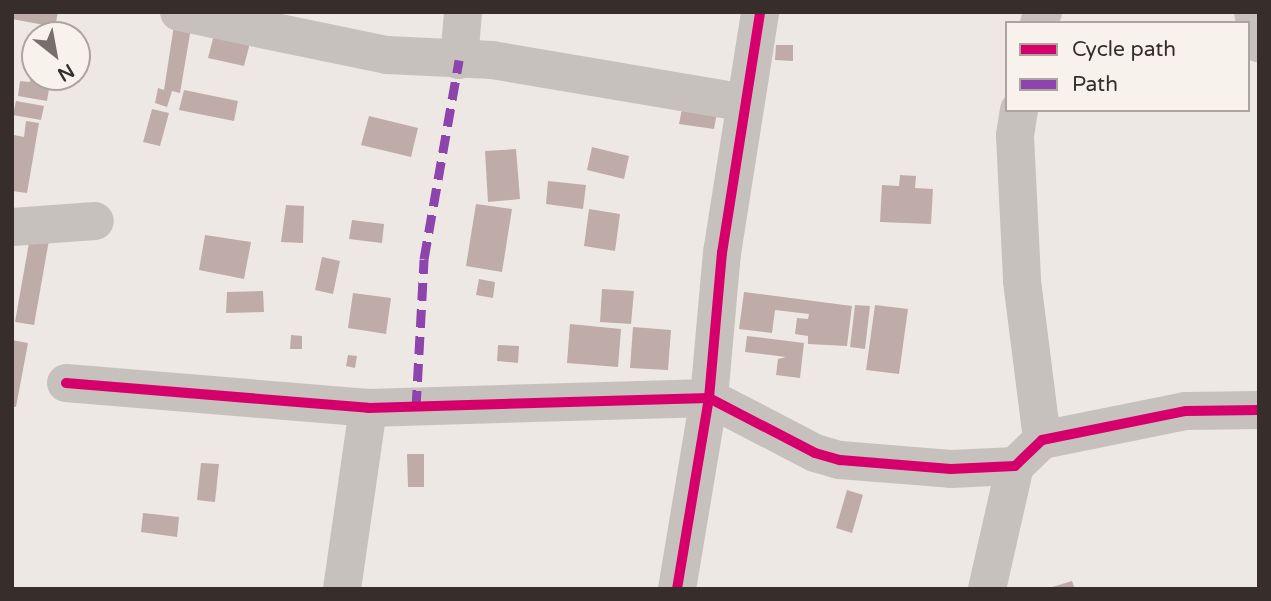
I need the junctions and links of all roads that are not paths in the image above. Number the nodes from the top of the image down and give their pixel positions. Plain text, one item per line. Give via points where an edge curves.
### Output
1 (179, 12) edge
2 (463, 12) edge
3 (760, 12) edge
4 (1253, 12) edge
5 (1259, 43) edge
6 (459, 60) junction
7 (745, 103) junction
8 (1019, 112) edge
9 (95, 221) dead end
10 (12, 227) edge
11 (66, 383) dead end
12 (709, 398) junction
13 (368, 408) junction
14 (1259, 410) edge
15 (1028, 453) junction
16 (342, 589) edge
17 (677, 589) edge
18 (988, 589) edge

1 - 6 street via 304,42
2 - 6 street
3 - 7 street
4 - 5 street
6 - 7 street via 492,60
7 - 12 street via 722,253
8 - 15 street via 1015,136
9 - 10 street
11 - 13 street
12 - 13 street
12 - 15 street via 815,453 840,460 951,470
12 - 17 street
13 - 16 street
14 - 15 street via 1186,411
15 - 18 street

